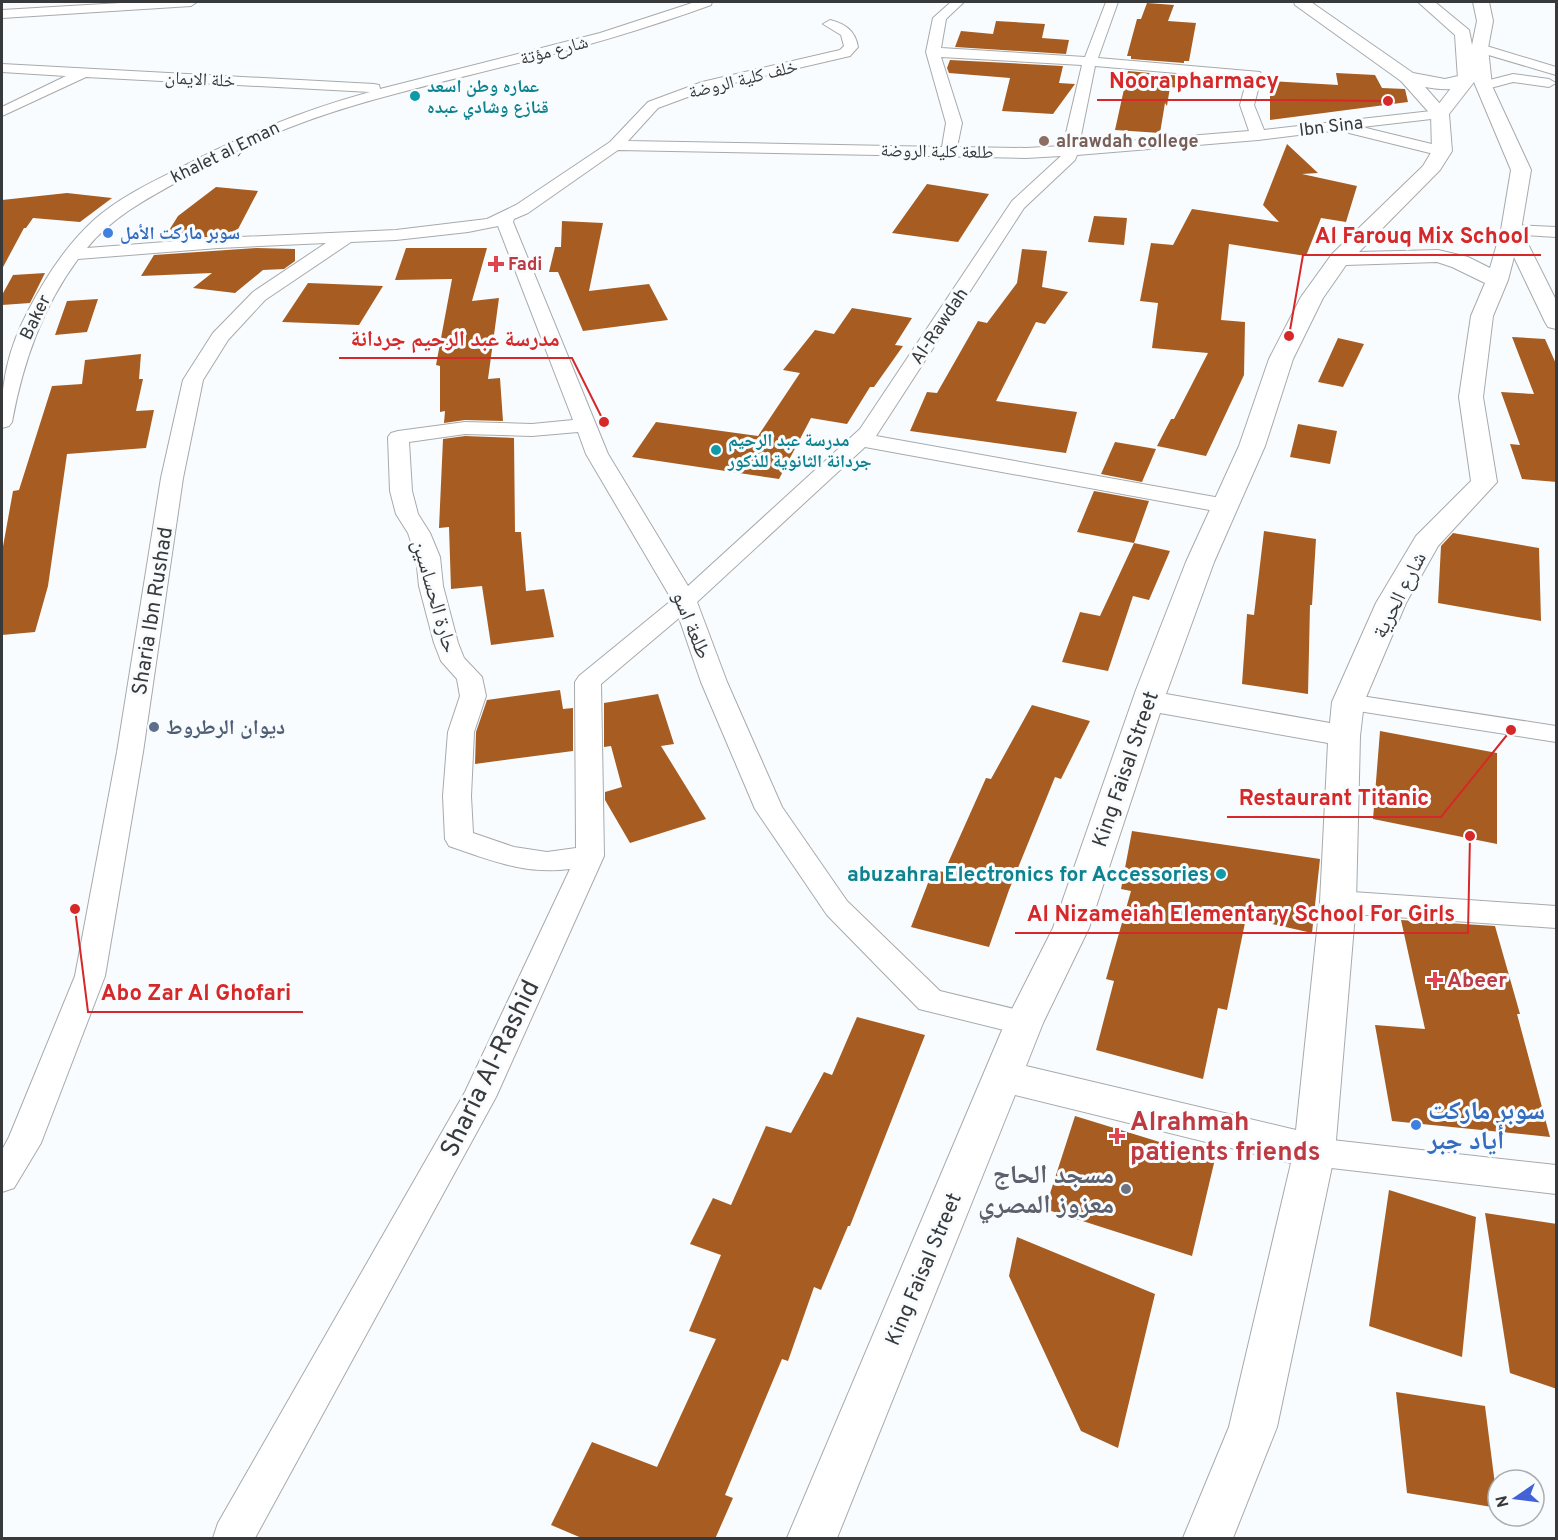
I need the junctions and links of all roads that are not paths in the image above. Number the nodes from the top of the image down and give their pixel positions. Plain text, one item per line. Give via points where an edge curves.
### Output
1 (191, 2) edge
2 (706, 2) edge
3 (958, 2) edge
4 (1112, 2) edge
5 (1301, 2) edge
6 (1426, 2) edge
7 (1481, 2) edge
8 (2, 14) edge
9 (831, 24) dead end
10 (933, 52) junction
11 (1090, 62) junction
12 (1475, 64) junction
13 (2, 68) edge
14 (1557, 71) edge
15 (82, 73) junction
16 (1407, 76) junction
17 (1557, 84) edge
18 (399, 90) junction
19 (2, 112) edge
20 (1440, 114) junction
21 (1336, 126) junction
22 (1258, 135) junction
23 (615, 145) junction
24 (1070, 150) junction
25 (949, 151) junction
26 (1442, 151) junction
27 (506, 217) junction
28 (1557, 232) edge
29 (1366, 233) junction
30 (346, 238) junction
31 (1508, 241) junction
32 (73, 254) junction
33 (1437, 256) junction
34 (1340, 259) junction
35 (1497, 280) junction
36 (1557, 322) edge
37 (2, 422) edge
38 (585, 425) junction
39 (861, 440) junction
40 (1226, 506) junction
41 (685, 601) junction
42 (1148, 700) junction
43 (1348, 702) junction
44 (1557, 734) edge
45 (1344, 736) junction
46 (590, 856) junction
47 (1338, 902) junction
48 (1557, 917) edge
49 (1024, 1023) junction
50 (1002, 1076) junction
51 (1314, 1152) junction
52 (2, 1178) edge
53 (1557, 1180) edge
54 (234, 1539) edge
55 (812, 1539) edge
56 (1208, 1539) edge

1 - 8 street
2 - 18 street, شارع مؤتة via 571,47
3 - 10 street via 940,18
4 - 11 street, Al-Rawdah
5 - 16 main road
6 - 12 main road
7 - 12 main road via 1485,21
9 - 23 street, خلف كلية الروضة via 848,34 851,47 845,53 707,85 653,105
10 - 11 street
10 - 25 street via 954,123
11 - 22 street via 1255,75 1247,105
11 - 24 street, Al-Rawdah
12 - 14 street
12 - 16 main road via 1459,84
12 - 17 street via 1513,78
12 - 20 main road
12 - 31 main road, شارع الحرية via 1521,170
13 - 15 street, خلة الايمان
15 - 18 street, خلة الايمان
15 - 19 street
16 - 20 main road
18 - 32 street, khalet al ِEman via 295,120 194,166 112,214
20 - 21 street, Ibn Sina
20 - 26 main road
21 - 22 street, Ibn Sina
21 - 26 street
22 - 24 street, طلعة كلية الروضة
23 - 25 street, طلعة كلية الروضة
23 - 27 street
24 - 25 street, طلعة كلية الروضة
24 - 39 street, Al-Rawdah via 1069,157 1018,205
26 - 29 main road, King Faisal Street via 1430,170
27 - 30 street via 468,227
27 - 38 street, طلعة اسو via 523,271
28 - 31 street
29 - 33 main road via 1416,253
29 - 34 main road, King Faisal Street
30 - 32 street
30 - 52 street, Sharia Ibn Rushad via 259,296 220,337 193,380 172,478 130,752 90,976 24,1143
31 - 33 main road via 1459,257
31 - 35 main road, شارع الحرية
31 - 36 main road
32 - 37 street, Baker via 44,296 24,336
33 - 34 main road
33 - 35 main road
34 - 40 main road, King Faisal Street via 1312,297 1281,359 1252,446
35 - 43 main road, شارع الحرية via 1482,316 1471,397 1484,482 1426,542 1392,603
38 - 41 street, طلعة اسو via 597,454
38 - 46 street, حارة الحساسين via 532,430 465,428 398,437 401,491 407,514 428,557 431,586 446,643 453,661 469,677 473,696 461,732 459,839 512,857 547,862
39 - 40 street
39 - 41 street, Al-Rawdah
40 - 42 main road, King Faisal Street via 1200,562
41 - 46 street, Sharia Al-Rashid via 588,682
41 - 49 street, طلعة اسو via 714,682 769,809 837,908 930,1001
42 - 45 main road
42 - 49 main road, King Faisal Street via 1071,928
43 - 44 street
43 - 45 main road, شارع الحرية
45 - 47 main road, شارع الحرية
46 - 54 street, Sharia Al-Rashid via 479,1097
47 - 48 street
47 - 51 main road, شارع الحرية
49 - 50 main road, King Faisal Street
50 - 51 main road
50 - 55 main road, King Faisal Street
51 - 53 street
51 - 56 main road, شارع الحرية via 1253,1427

